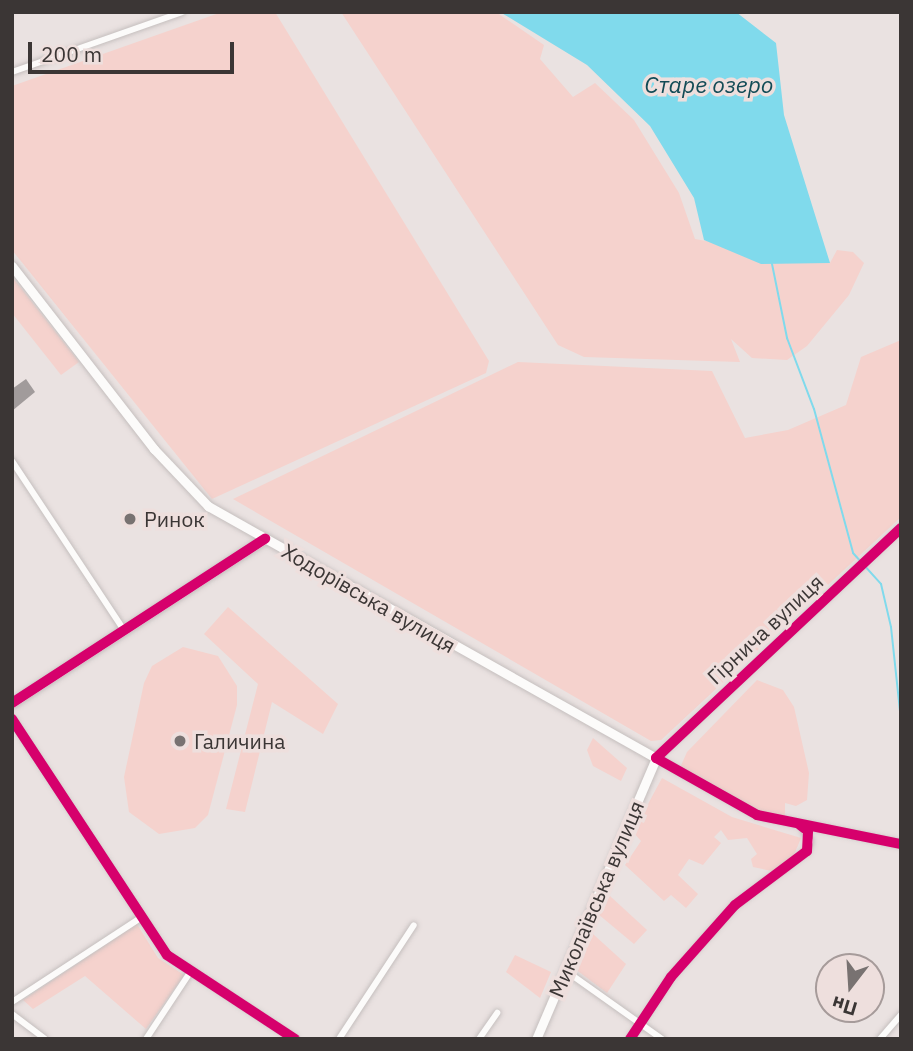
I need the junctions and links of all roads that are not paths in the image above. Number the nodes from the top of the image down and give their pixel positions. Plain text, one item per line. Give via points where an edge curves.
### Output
1 (182, 12) edge
2 (12, 72) edge
3 (12, 266) edge
4 (12, 461) edge
5 (901, 528) edge
6 (265, 539) junction
7 (124, 630) junction
8 (12, 703) edge
9 (12, 719) edge
10 (656, 758) junction
11 (800, 825) junction
12 (897, 843) edge
13 (142, 917) junction
14 (414, 925) dead end
15 (191, 971) junction
16 (566, 971) junction
17 (12, 1002) edge
18 (497, 1013) dead end
19 (12, 1014) edge
20 (901, 1015) edge
21 (640, 1025) junction
22 (45, 1039) edge
23 (146, 1039) edge
24 (295, 1039) edge
25 (339, 1039) edge
26 (479, 1039) edge
27 (536, 1039) edge
28 (630, 1039) edge
29 (662, 1039) edge
30 (880, 1039) edge

1 - 2 street
3 - 6 main road, Ходорівська вулиця via 194,494
4 - 7 street
5 - 10 street, Гірнича вулиця
6 - 7 main road
6 - 10 main road, Ходорівська вулиця
7 - 8 main road
9 - 13 street
10 - 11 street via 746,810
10 - 16 main road, Миколаївська вулиця
11 - 12 street
11 - 21 street via 808,831 807,851 735,905 671,977
13 - 15 street via 167,955
13 - 17 street
14 - 25 street
15 - 23 street
15 - 24 street
16 - 21 street
16 - 27 main road, Миколаївська вулиця
18 - 26 street
19 - 22 street
20 - 30 street
21 - 28 street
21 - 29 street

